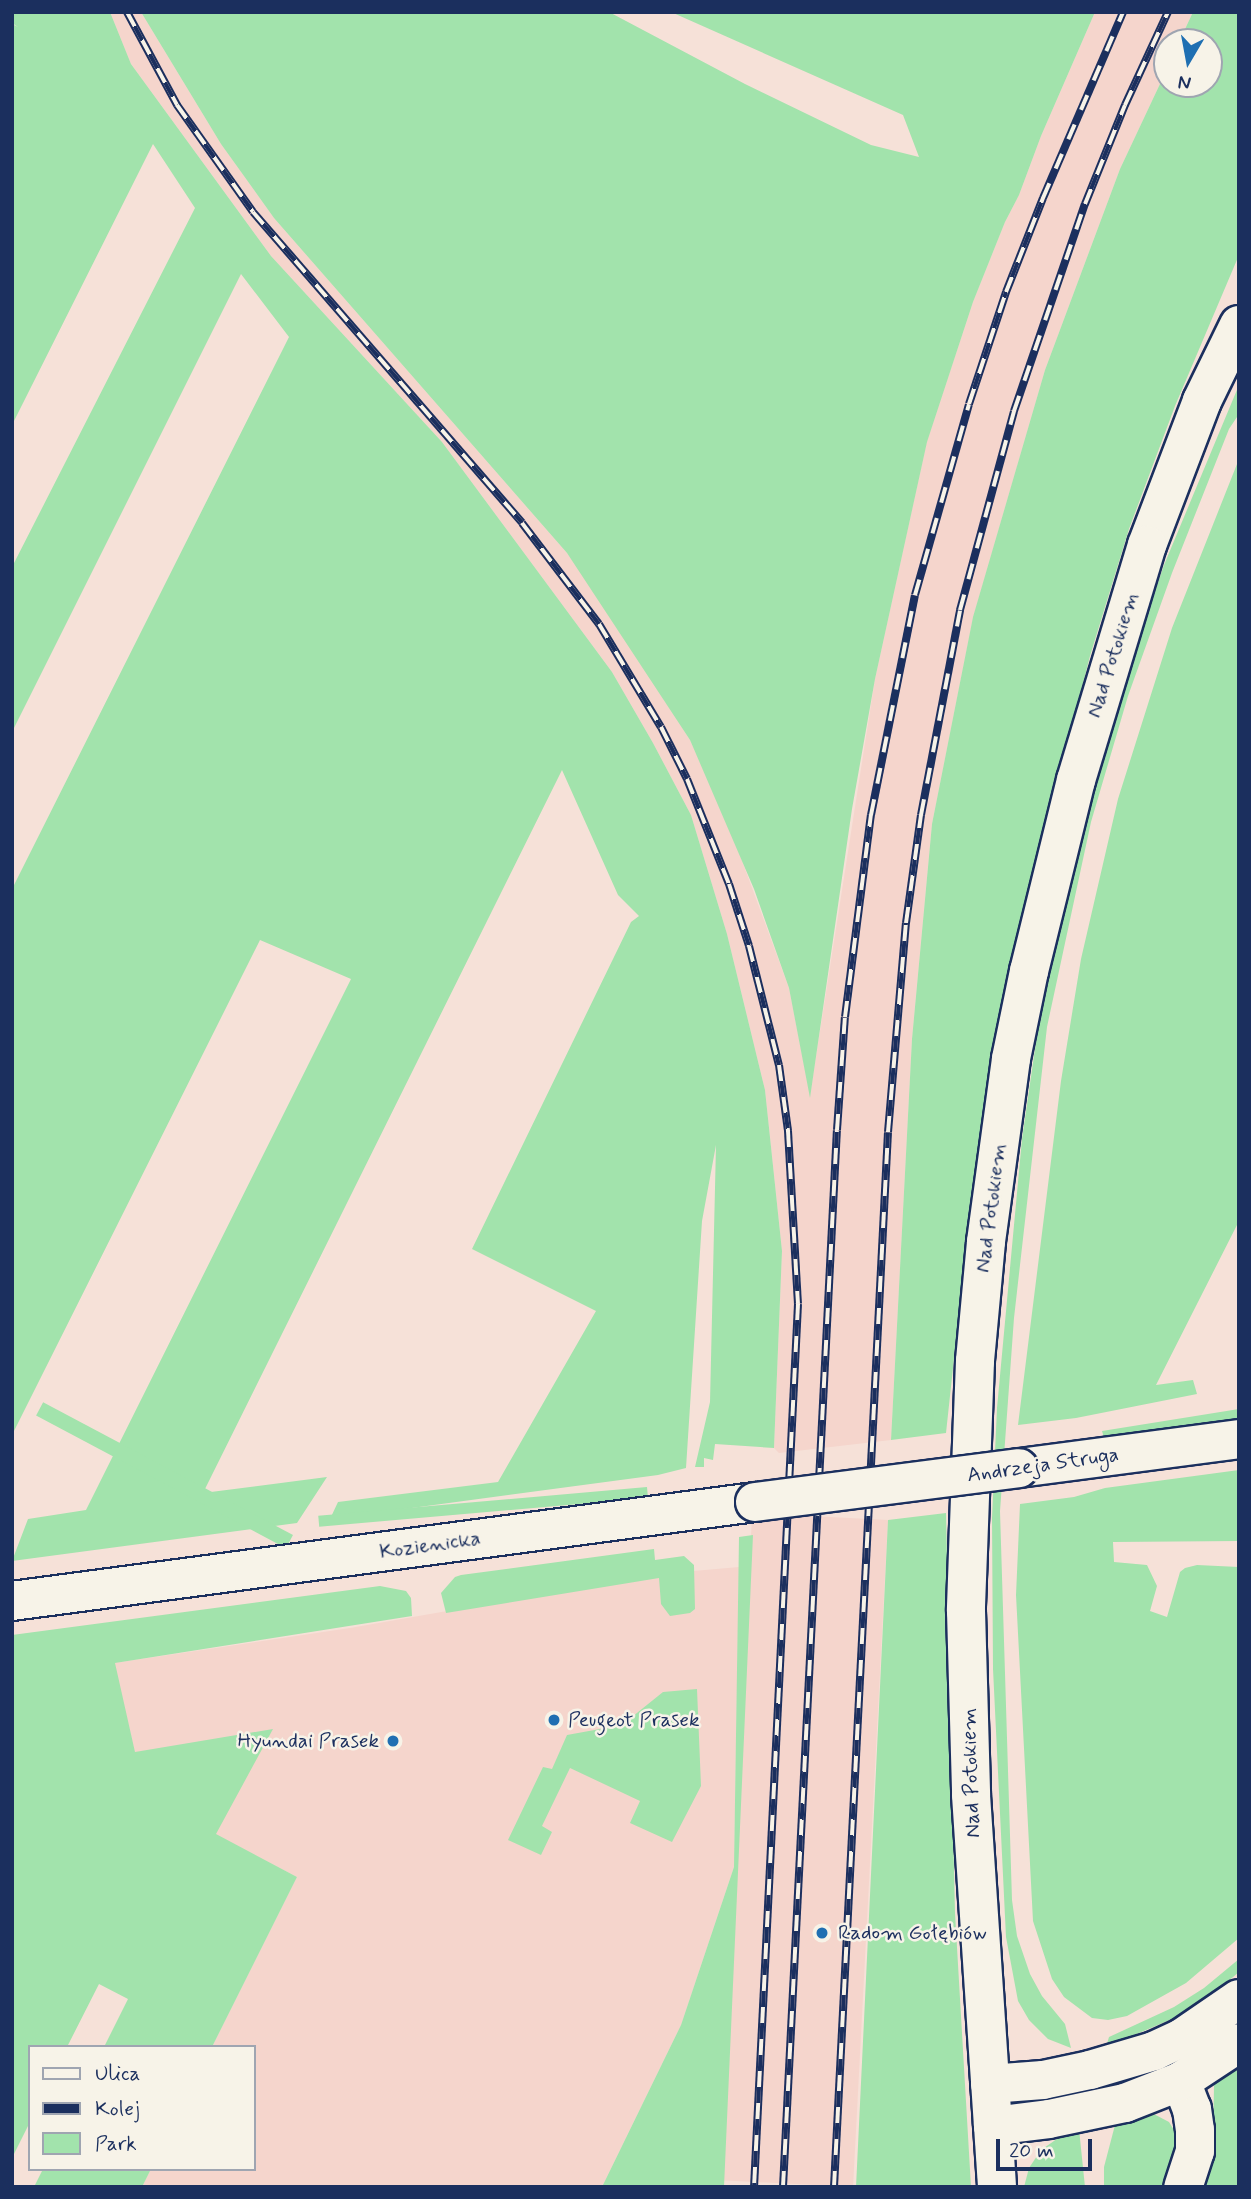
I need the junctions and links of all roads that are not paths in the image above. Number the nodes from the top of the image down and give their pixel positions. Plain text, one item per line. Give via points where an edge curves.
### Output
1 (1239, 325) edge
2 (1239, 1438) edge
3 (848, 1490) joint
4 (12, 1601) edge
5 (1239, 1998) edge
6 (1239, 2043) edge
7 (1181, 2081) junction
8 (990, 2084) junction
9 (993, 2126) junction
10 (997, 2187) edge
11 (1183, 2187) edge

1 - 8 main road, Nad Potokiem via 1197,414 1147,545 1106,674 1049,880 1011,1059 975,1361 966,1612 971,1795
2 - 3 main road, Andrzeja Struga, bridge
3 - 4 main road, Kozienicka, bridge
5 - 8 main road via 1154,2051 1043,2080
6 - 7 main road
7 - 9 main road via 1094,2111
7 - 11 main road via 1195,2130 1195,2151
8 - 9 main road, Nad Potokiem
9 - 10 main road, Nad Potokiem

